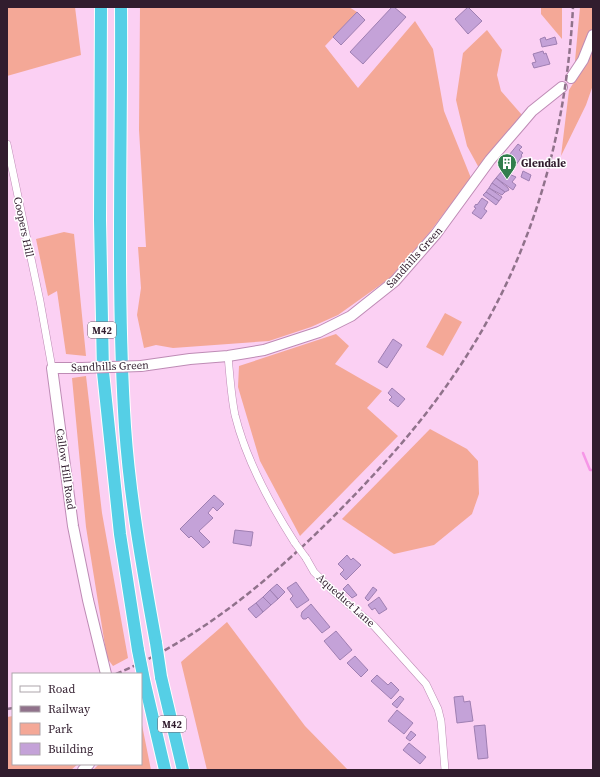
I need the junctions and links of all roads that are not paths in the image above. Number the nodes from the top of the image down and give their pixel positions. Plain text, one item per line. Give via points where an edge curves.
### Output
1 (101, 7) edge
2 (121, 7) edge
3 (593, 35) edge
4 (571, 78) joint
5 (562, 87) joint
6 (7, 144) edge
7 (32, 263) joint
8 (228, 356) junction
9 (52, 368) junction
10 (106, 673) edge
11 (165, 770) edge
12 (183, 770) edge
13 (445, 770) edge

1 - 11 highway, M42, bridge via 100,220 103,372 120,534 138,650
2 - 12 highway, M42, bridge via 120,324 125,428 136,530 161,677
3 - 4 street via 583,60
4 - 5 street
5 - 8 street, Sandhills Green via 532,111 490,160 436,234 395,281 376,297 351,316 320,332 264,350
6 - 7 street, Coopers Hill
7 - 9 street, Callow Hill Road
8 - 9 street, Sandhills Green, bridge via 141,366
8 - 13 street, Aqueduct Lane, bridge via 236,416 252,464 272,504 314,572 374,626 426,684 441,721
9 - 10 street, Callow Hill Road via 74,526

